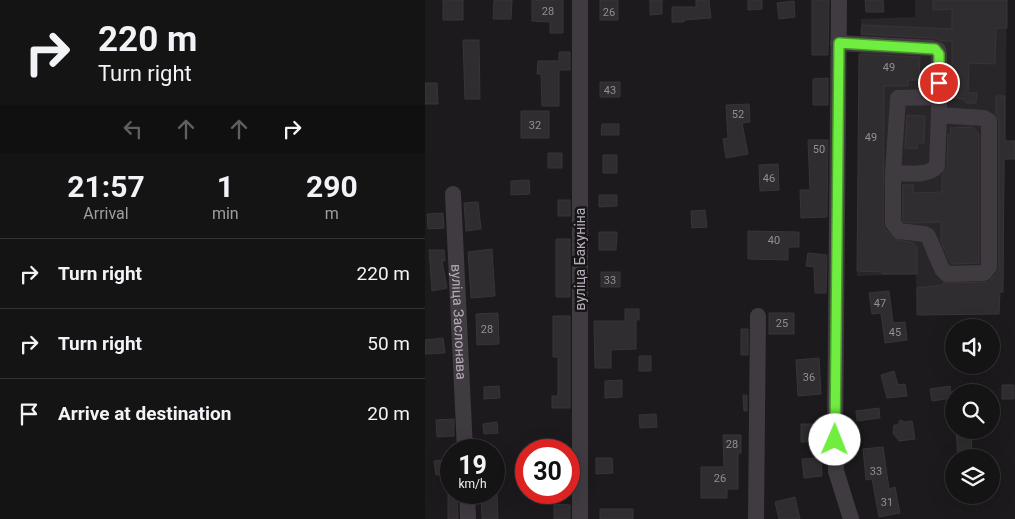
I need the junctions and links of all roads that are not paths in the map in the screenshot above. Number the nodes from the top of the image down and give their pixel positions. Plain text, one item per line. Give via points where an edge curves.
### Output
1 (580, 0) edge
2 (839, 0) edge
3 (839, 43) junction
4 (939, 97) junction
5 (939, 115) junction
6 (893, 173) junction
7 (453, 194) dead end
8 (758, 316) dead end
9 (464, 439) edge
10 (468, 504) edge
11 (469, 519) edge
12 (580, 519) edge
13 (757, 519) edge
14 (851, 519) edge

1 - 12 street, вуліца Бакуніна
2 - 3 street
3 - 4 street via 935,49 939,54
3 - 14 street via 835,440 836,472
4 - 5 street
4 - 6 street via 897,98
5 - 6 street via 937,166 925,172
5 - 6 street via 985,118 989,121 989,267 986,272 947,274 942,270 928,236 895,228
7 - 9 street, вуліца Заслонава
8 - 13 street
10 - 11 street

